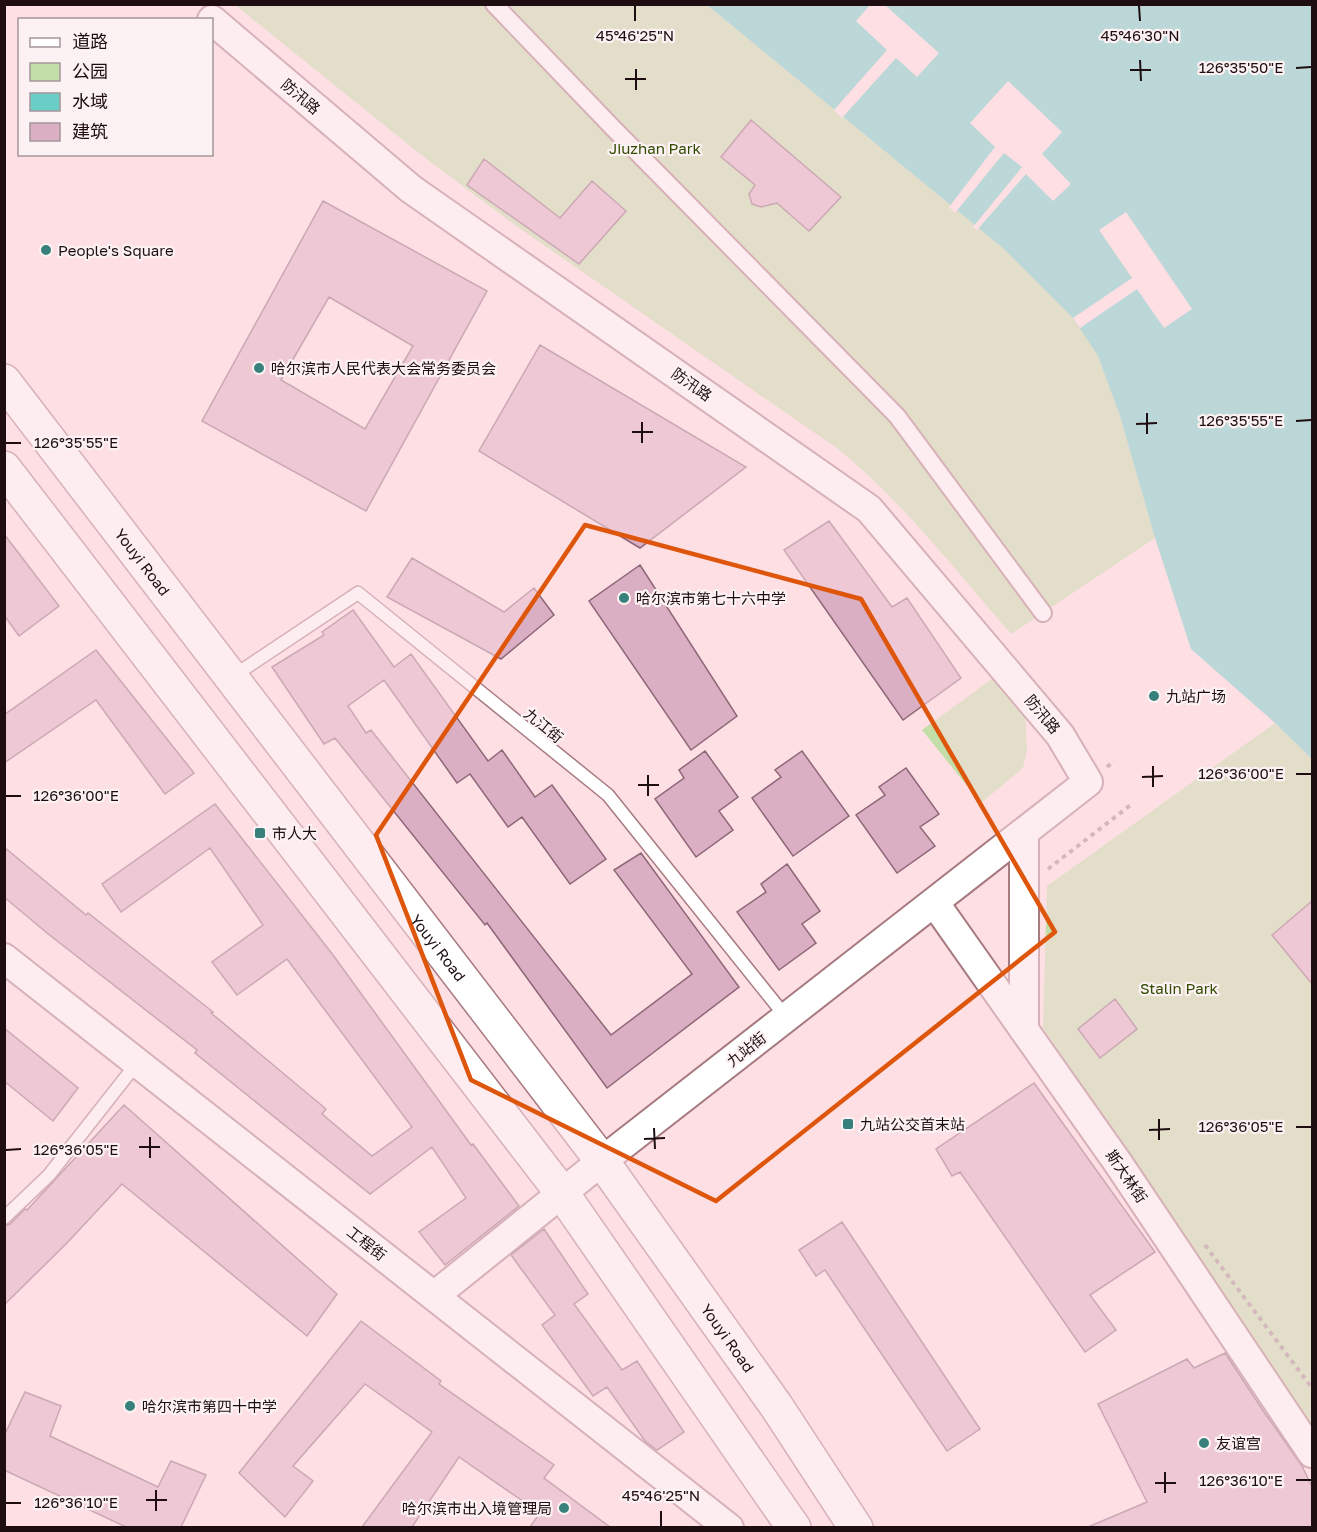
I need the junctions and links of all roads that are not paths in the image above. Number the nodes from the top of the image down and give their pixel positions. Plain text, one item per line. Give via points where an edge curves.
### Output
1 (193, 4) edge
2 (494, 4) edge
3 (209, 18) edge
4 (213, 22) edge
5 (4, 381) edge
6 (4, 468) edge
7 (1043, 613) dead end
8 (232, 677) junction
9 (1059, 804) joint
10 (1024, 832) junction
11 (934, 902) junction
12 (4, 958) edge
13 (786, 1017) junction
14 (1024, 1030) junction
15 (137, 1063) junction
16 (602, 1161) junction
17 (562, 1193) junction
18 (4, 1218) edge
19 (434, 1296) junction
20 (1312, 1454) edge
21 (729, 1527) edge
22 (794, 1527) edge
23 (855, 1527) edge

1 - 3 street, 防汛路
2 - 7 street via 897,416
4 - 9 street, 防汛路 via 411,189 869,508 1060,735 1088,782
5 - 8 highway, Youyi Road
6 - 17 highway
8 - 13 lane, 九江街 via 358,594 608,795
8 - 16 highway, Youyi Road
9 - 10 street, 九站街
10 - 11 street, 九站街
10 - 14 street
11 - 13 street, 九站街
11 - 14 street, 斯大林街
12 - 15 street, 工程街
13 - 16 street, 九站街
14 - 20 street, 斯大林街 via 1118,1163
15 - 18 lane via 49,1175
15 - 19 street, 工程街
16 - 17 street, 九站街
16 - 23 highway, Youyi Road via 777,1407
17 - 19 street, 九站街
17 - 22 highway
19 - 21 street, 工程街

